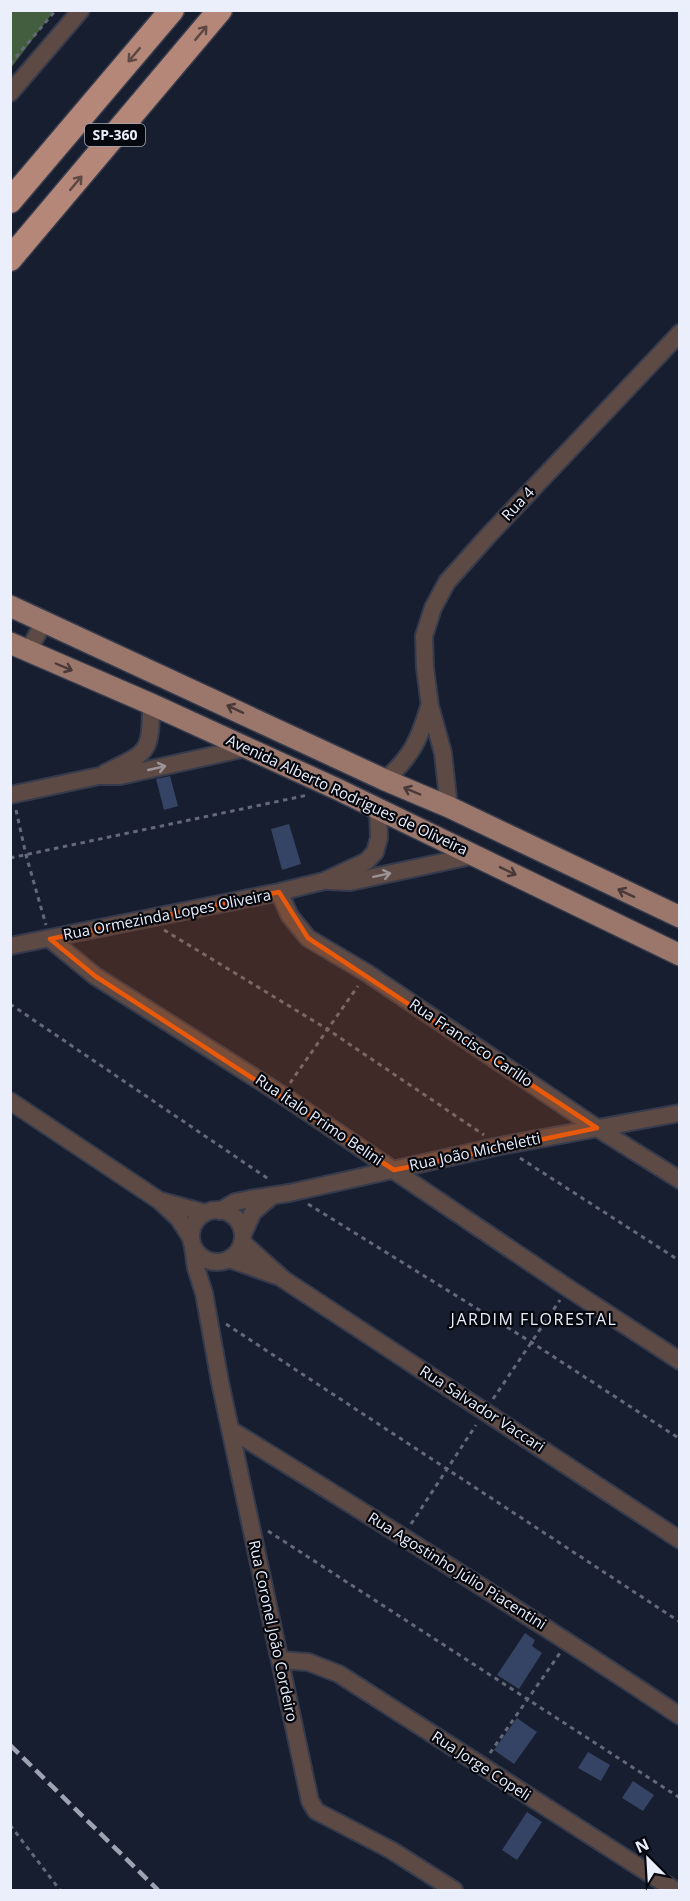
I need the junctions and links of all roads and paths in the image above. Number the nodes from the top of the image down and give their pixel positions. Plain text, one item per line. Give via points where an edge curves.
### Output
1 (56, 10) edge
2 (81, 10) edge
3 (172, 10) edge
4 (220, 10) edge
5 (10, 64) edge
6 (10, 93) edge
7 (10, 201) edge
8 (50, 213) junction
9 (10, 259) edge
10 (10, 274) edge
11 (680, 333) edge
12 (10, 606) edge
13 (45, 622) junction
14 (19, 647) edge
15 (151, 704) junction
16 (430, 706) junction
17 (246, 748) junction
18 (99, 776) junction
19 (385, 780) junction
20 (337, 789) junction
21 (12, 794) edge
22 (449, 807) junction
23 (378, 809) junction
24 (26, 855) junction
25 (476, 855) junction
26 (10, 858) edge
27 (324, 881) junction
28 (279, 892) junction
29 (680, 917) edge
30 (146, 919) junction
31 (50, 939) junction
32 (10, 946) edge
33 (680, 955) edge
34 (367, 973) junction
35 (10, 1004) edge
36 (327, 1029) junction
37 (282, 1095) junction
38 (10, 1101) edge
39 (680, 1113) edge
40 (597, 1128) junction
41 (500, 1146) junction
42 (394, 1170) junction
43 (680, 1180) edge
44 (289, 1193) junction
45 (272, 1196) junction
46 (160, 1201) junction
47 (213, 1212) junction
48 (242, 1238) junction
49 (192, 1242) junction
50 (225, 1260) junction
51 (680, 1261) edge
52 (283, 1279) junction
53 (568, 1288) junction
54 (204, 1293) junction
55 (207, 1312) junction
56 (531, 1342) junction
57 (680, 1361) edge
58 (485, 1411) junction
59 (231, 1430) junction
60 (680, 1440) edge
61 (448, 1469) junction
62 (250, 1519) junction
63 (403, 1536) junction
64 (680, 1540) edge
65 (680, 1622) edge
66 (568, 1641) junction
67 (280, 1660) junction
68 (527, 1701) junction
69 (680, 1716) edge
70 (481, 1767) junction
71 (680, 1798) edge
72 (10, 1825) edge
73 (60, 1890) edge
74 (454, 1890) edge
75 (675, 1890) edge

1 - 5 path
2 - 6 street
3 -> 7 highway, SP-360
8 -> 4 highway, SP-360
8 - 9 highway, SP-360
8 - 10 highway
11 - 16 street, Rua 4 via 447,582 424,636
12 - 13 main road, Avenida Alberto Rodrigues de Oliveira
13 - 14 street
19 -> 13 main road, Avenida Alberto Rodrigues de Oliveira
14 -> 15 main road, Avenida Alberto Rodrigues de Oliveira
15 - 17 main road, Avenida Alberto Rodrigues de Oliveira
15 - 18 street via 147,747 140,756
16 - 19 street, Rua 4 via 414,748
16 - 22 street, Rua 4 via 443,753
18 -> 17 street via 120,776
17 - 20 main road, Avenida Alberto Rodrigues de Oliveira
18 - 21 street
22 -> 19 main road, Avenida Alberto Rodrigues de Oliveira
20 - 23 main road, Avenida Alberto Rodrigues de Oliveira
20 - 24 path
21 - 24 path
29 -> 22 main road, Avenida Alberto Rodrigues de Oliveira
23 - 25 main road, Avenida Alberto Rodrigues de Oliveira
23 - 27 street, Rua Ormezinda Lopes Oliveira via 379,838 375,852 368,861
24 - 26 path
24 - 31 path
27 -> 25 street, Rua Ormezinda Lopes Oliveira via 350,882
25 -> 33 main road, Avenida Alberto Rodrigues de Oliveira
27 - 28 street, Rua Ormezinda Lopes Oliveira
28 - 30 street, Rua Ormezinda Lopes Oliveira
28 - 34 street, Rua Francisco Carillo via 308,938
30 - 31 street, Rua Ormezinda Lopes Oliveira
30 - 36 path
31 - 32 street, Rua Ormezinda Lopes Oliveira
31 - 37 street, Rua Ítalo Primo Belini via 95,976
34 - 36 path
34 - 40 street, Rua Francisco Carillo
35 - 44 path
36 - 37 path
36 - 41 path
37 - 42 street, Rua Ítalo Primo Belini
38 - 46 street
39 - 40 street, Rua João Micheletti
40 - 41 street, Rua João Micheletti
40 - 43 street, Rua Francisco Carillo
41 - 42 street, Rua João Micheletti
41 - 51 path
42 - 44 street, Rua João Micheletti
42 - 53 street, Rua Ítalo Primo Belini
44 - 45 street, Rua João Micheletti
44 - 56 path
45 - 47 street, Rua João Micheletti via 235,1202
45 - 48 street via 253,1212
46 - 47 street
46 - 49 street via 179,1219
47 - 48 street via 236,1218
47 - 49 street via 194,1224
48 - 50 street via 237,1252
48 - 52 street, Rua Salvador Vaccari
49 - 50 street via 204,1259
49 - 54 street, Rua Coronel João Cordeiro
50 - 52 street, Rua Salvador Vaccari
50 - 54 street via 215,1269
52 - 58 street, Rua Salvador Vaccari
53 - 56 path
53 - 57 street, Rua Ítalo Primo Belini
54 - 55 street, Rua Coronel João Cordeiro
55 - 59 street, Rua Coronel João Cordeiro
55 - 61 path
56 - 58 path
56 - 60 path
58 - 61 path
58 - 64 street, Rua Salvador Vaccari
59 - 62 street, Rua Coronel João Cordeiro
59 - 63 street, Rua Agostinho Júlio Piacentini
61 - 63 path
61 - 65 path
62 - 67 street, Rua Coronel João Cordeiro
62 - 68 path
63 - 66 street, Rua Agostinho Júlio Piacentini
66 - 68 path
66 - 69 street, Rua Agostinho Júlio Piacentini
67 - 70 street, Rua Jorge Copeli via 308,1662 339,1674
67 - 74 street, Rua Coronel João Cordeiro via 305,1783 316,1811 391,1850
68 - 70 path
68 - 71 path
70 - 75 street, Rua Jorge Copeli
72 - 73 path

